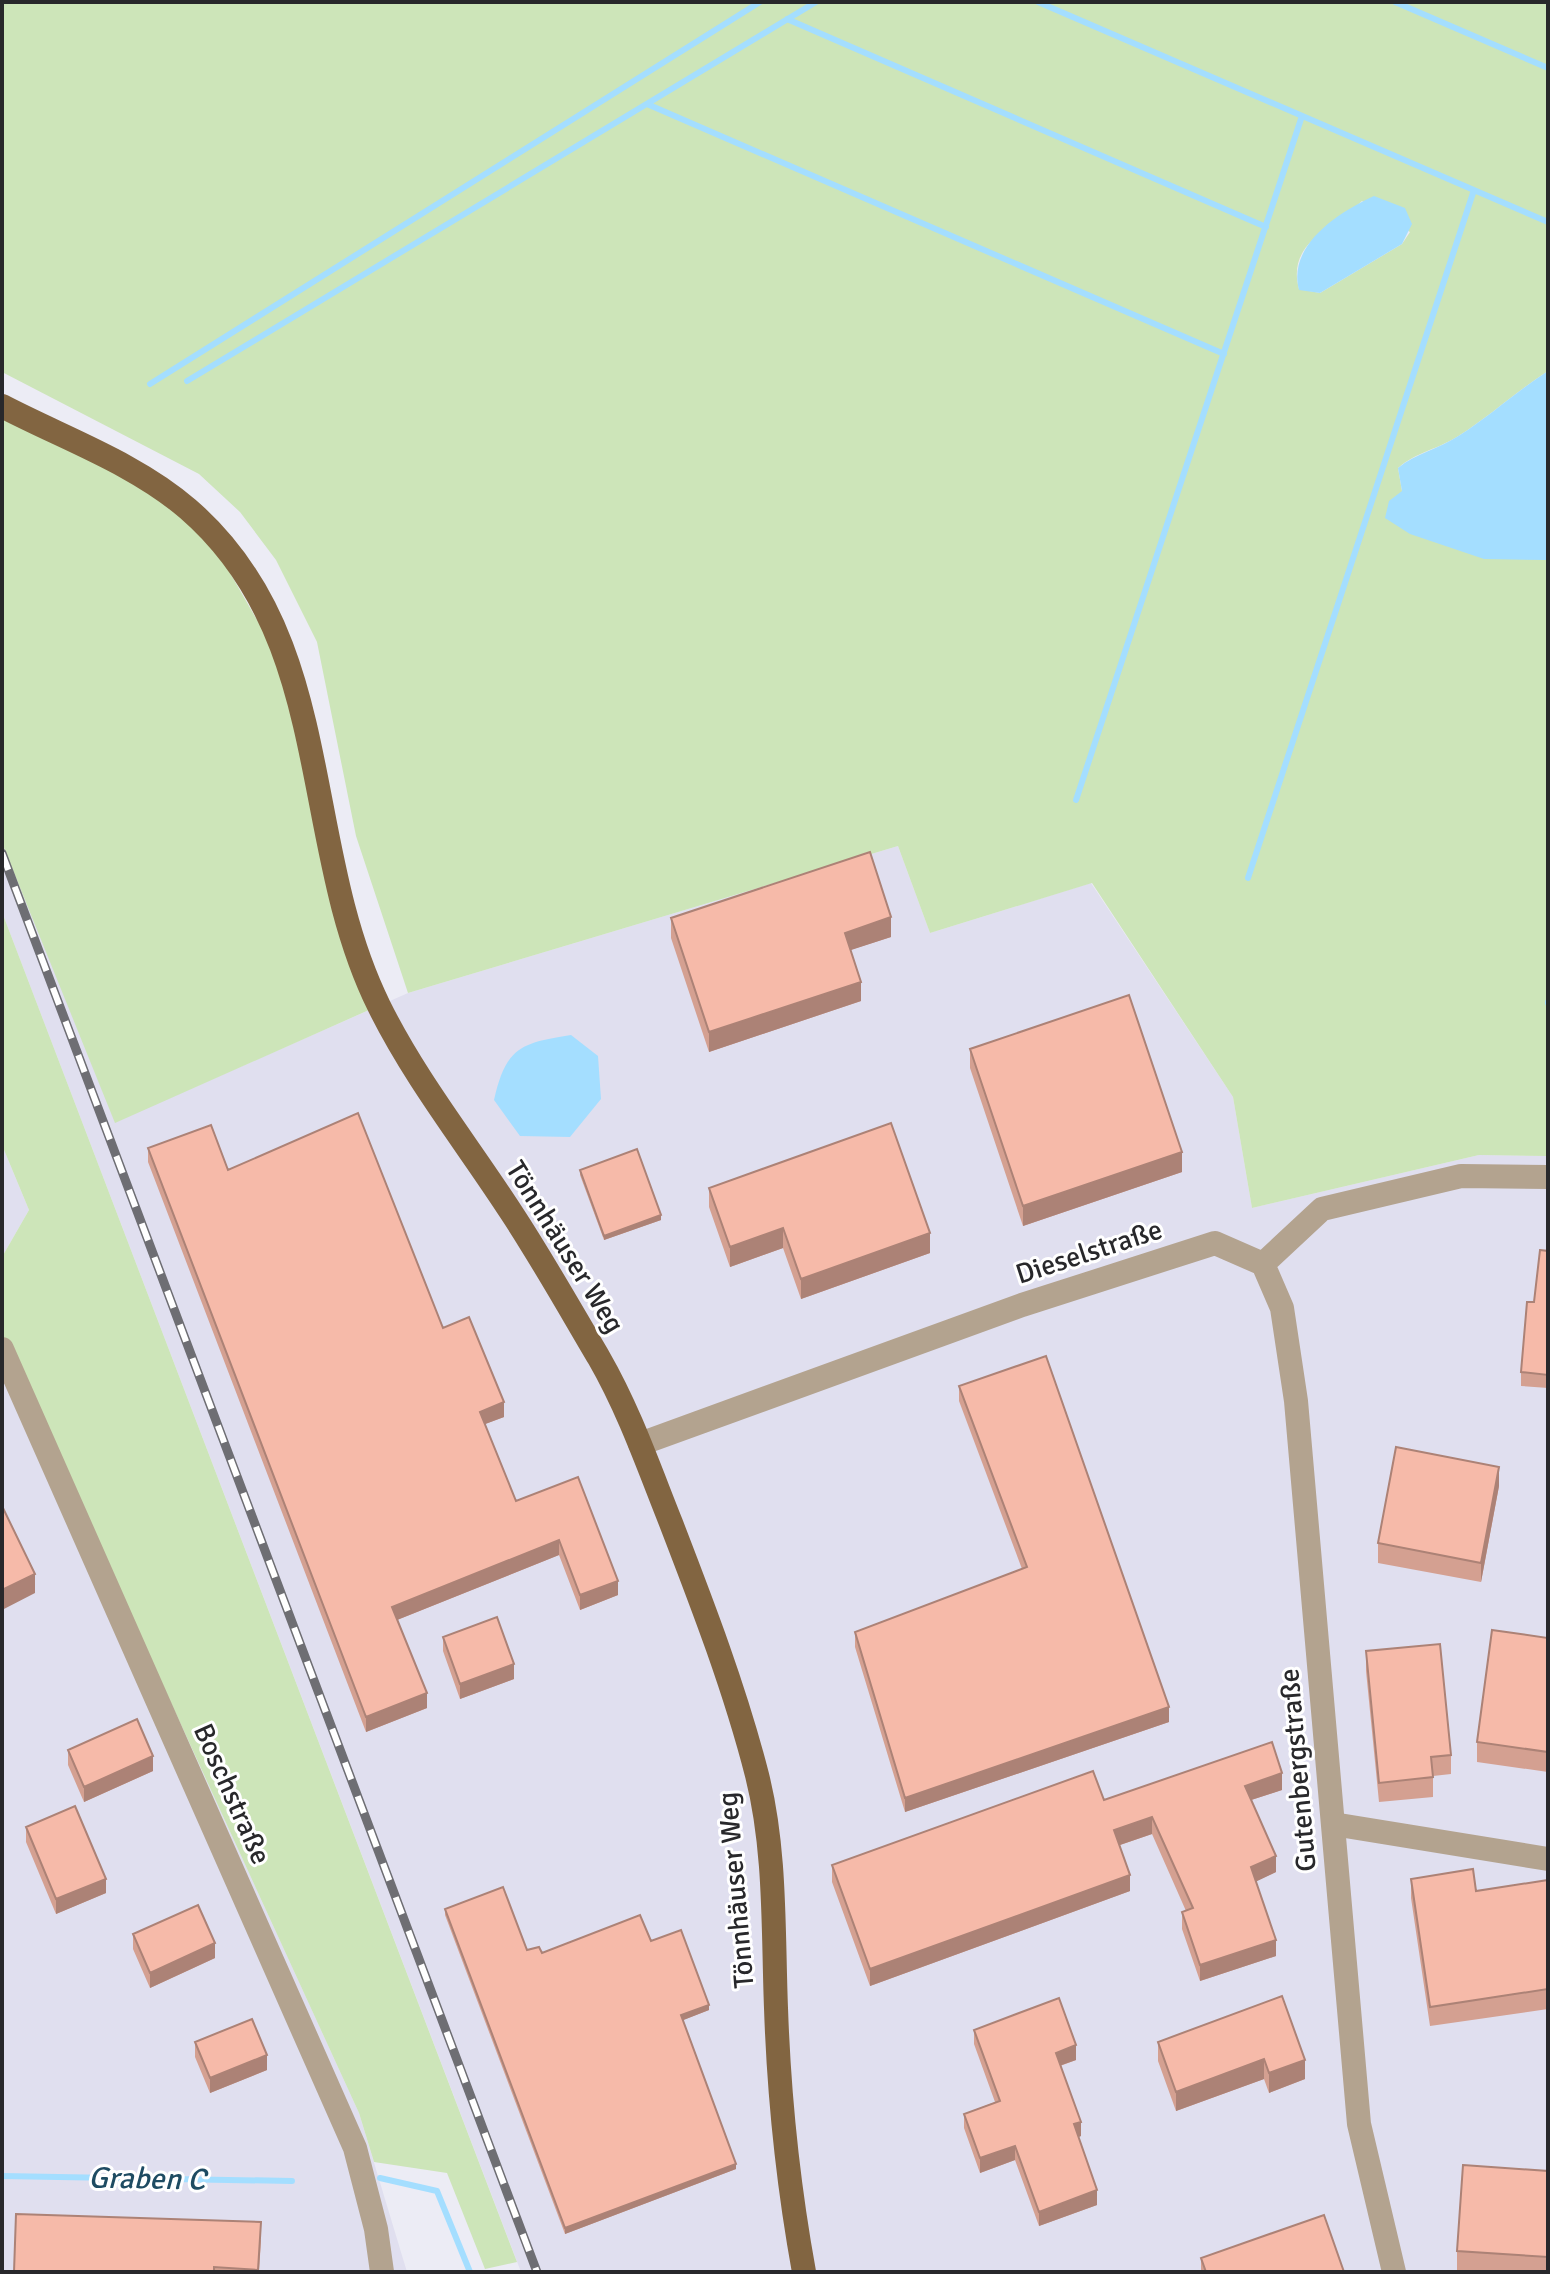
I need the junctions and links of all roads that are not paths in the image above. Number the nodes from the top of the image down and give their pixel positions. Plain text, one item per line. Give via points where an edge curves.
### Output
1 (2, 406) edge
2 (1548, 1177) edge
3 (1263, 1264) junction
4 (2, 1349) edge
5 (640, 1444) junction
6 (1333, 1824) junction
7 (1548, 1859) edge
8 (382, 2272) edge
9 (804, 2272) edge
10 (1394, 2272) edge

1 - 5 main road, Tönnhäuser Weg via 150,481 227,547 259,592 296,686 349,929 378,1005 595,1352
2 - 3 street via 1461,1176 1322,1209
3 - 5 street, Dieselstraße via 1215,1243 1022,1305
3 - 6 street, Gutenbergstraße via 1282,1308 1296,1401
4 - 8 street, Boschstraße via 355,2148
5 - 9 main road, Tönnhäuser Weg via 729,1680 758,1780 770,1858 779,2096
6 - 7 street
6 - 10 street, Gutenbergstraße via 1359,2124

